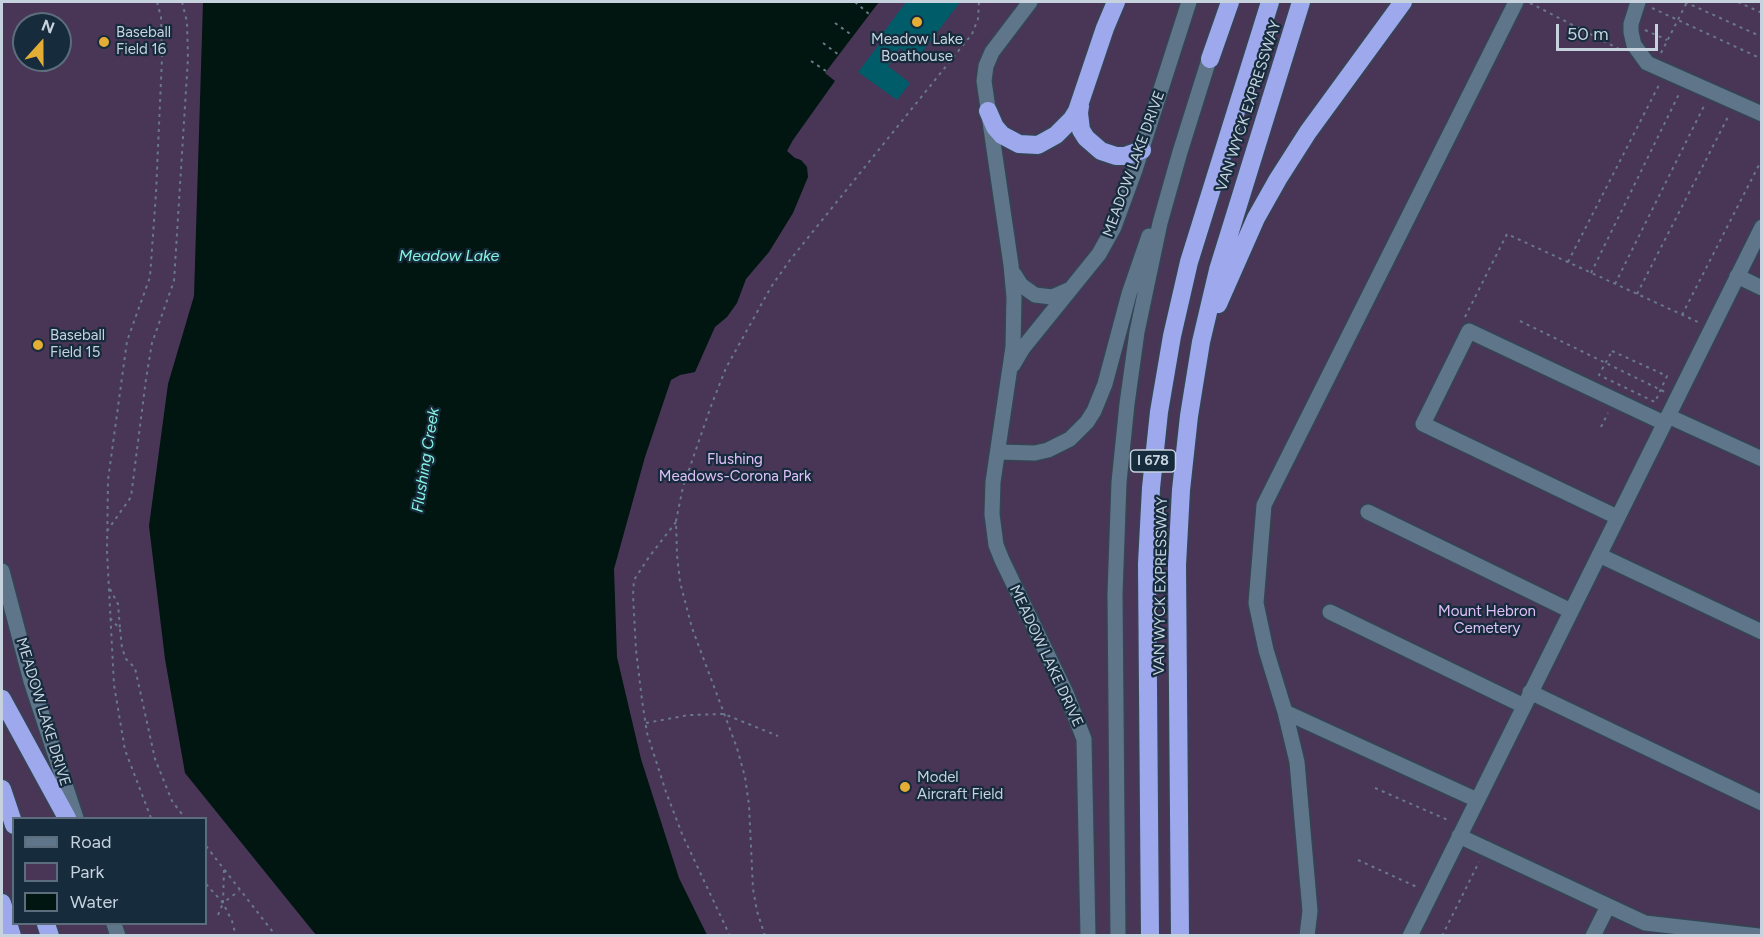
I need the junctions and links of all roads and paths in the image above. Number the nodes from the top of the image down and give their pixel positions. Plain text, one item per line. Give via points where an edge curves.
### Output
1 (158, 2) edge
2 (182, 2) edge
3 (855, 2) edge
4 (979, 2) edge
5 (1030, 2) edge
6 (1116, 2) edge
7 (1189, 2) edge
8 (1229, 2) edge
9 (1270, 2) edge
10 (1302, 2) edge
11 (1403, 2) edge
12 (1516, 2) edge
13 (1527, 2) edge
14 (1638, 2) edge
15 (1686, 2) edge
16 (1738, 2) edge
17 (1761, 13) edge
18 (869, 14) dead end
19 (1678, 20) junction
20 (835, 23) dead end
21 (1631, 24) junction
22 (853, 36) dead end
23 (1761, 37) edge
24 (1667, 40) junction
25 (823, 43) dead end
26 (838, 55) dead end
27 (1210, 58) joint
28 (1761, 59) edge
29 (811, 61) dead end
30 (1656, 67) junction
31 (826, 71) dead end
32 (1686, 81) junction
33 (1711, 92) junction
34 (1081, 101) junction
35 (1736, 103) junction
36 (988, 111) junction
37 (1761, 114) edge
38 (1142, 150) junction
39 (1761, 159) edge
40 (1170, 186) junction
41 (1761, 227) edge
42 (1568, 262) junction
43 (1011, 265) junction
44 (1591, 273) junction
45 (1737, 276) junction
46 (1074, 284) junction
47 (1615, 284) junction
48 (1761, 288) edge
49 (1637, 294) junction
50 (1682, 315) junction
51 (1520, 321) dead end
52 (1711, 328) junction
53 (1470, 331) junction
54 (1201, 342) junction
55 (1605, 363) junction
56 (1010, 370) junction
57 (1661, 390) junction
58 (1677, 398) junction
59 (1666, 419) junction
60 (998, 452) junction
61 (1761, 459) edge
62 (1368, 512) dead end
63 (1617, 517) junction
64 (676, 521) junction
65 (107, 531) junction
66 (1599, 555) junction
67 (2, 571) edge
68 (109, 586) junction
69 (1571, 611) junction
70 (1330, 612) dead end
71 (110, 618) junction
72 (120, 629) junction
73 (1761, 632) edge
74 (2, 699) edge
75 (1527, 699) junction
76 (1285, 712) junction
77 (724, 714) junction
78 (646, 723) junction
79 (778, 736) dead end
80 (1375, 788) dead end
81 (2, 789) edge
82 (1477, 800) junction
83 (1761, 803) edge
84 (66, 817) edge
85 (75, 817) edge
86 (150, 817) edge
87 (184, 817) edge
88 (12, 819) edge
89 (1461, 832) junction
90 (207, 847) edge
91 (1486, 849) junction
92 (1358, 860) dead end
93 (224, 870) junction
94 (207, 885) edge
95 (239, 891) junction
96 (1431, 893) junction
97 (2, 903) edge
98 (223, 903) junction
99 (1608, 906) junction
100 (218, 915) dead end
101 (1667, 931) edge
102 (12, 936) edge
103 (236, 936) edge
104 (276, 936) edge
105 (730, 936) edge
106 (765, 936) edge
107 (1090, 936) edge
108 (1118, 936) edge
109 (1150, 936) edge
110 (1180, 936) edge
111 (1307, 936) edge
112 (1410, 936) edge
113 (1442, 936) edge
114 (1593, 936) edge
115 (1760, 936) edge

1 - 65 path via 162,58 150,277 127,341 108,480
2 - 65 path via 188,58 174,281 152,344 131,497
3 - 18 path
4 - 64 path via 972,34 790,260 755,314 711,406
5 - 36 street, MEADOW LAKE DRIVE via 989,59 984,81
6 - 34 highway
7 - 38 street, MEADOW LAKE DRIVE
8 - 27 highway
9 - 109 highway, VAN WYCK EXPRESSWAY / I 678 via 1189,262 1159,412 1147,564
10 - 54 highway, VAN WYCK EXPRESSWAY / I 678 via 1234,215
11 - 54 highway via 1278,179
12 - 76 street via 1264,505 1256,603
13 - 30 path
14 - 19 path
14 - 21 street
15 - 19 path
15 - 23 path
16 - 17 path
19 - 24 path
19 - 28 path
20 - 22 path
21 - 24 path
21 - 30 street via 1634,45
24 - 30 path
25 - 26 path
27 - 40 street
29 - 31 path
30 - 32 street
30 - 42 path
32 - 33 street
32 - 44 path
33 - 35 street
33 - 47 path
34 - 36 highway via 1072,119 1056,135 1029,146 1010,141 995,127
34 - 38 highway via 1081,130 1094,146 1116,156
35 - 37 street
35 - 49 path
36 - 43 street, MEADOW LAKE DRIVE
38 - 46 street, MEADOW LAKE DRIVE via 1108,241
39 - 50 path
40 - 60 street via 1138,265 1094,411 1079,431 1054,447 1035,453
40 - 108 street via 1137,332 1119,482 1115,594
41 - 45 street
42 - 44 path
42 - 53 path via 1507,234 1460,327
43 - 46 street via 1021,285 1035,295 1052,297
43 - 56 street, MEADOW LAKE DRIVE via 1014,322
44 - 47 path
45 - 48 street
45 - 52 street
46 - 56 street, MEADOW LAKE DRIVE
47 - 49 path
49 - 50 path
50 - 52 path
51 - 55 path
52 - 58 street
53 - 59 street
53 - 63 street via 1423,424
54 - 110 highway, VAN WYCK EXPRESSWAY / I 678 via 1184,453 1178,541
55 - 57 path
55 - 57 path via 1599,375 1655,402
55 - 57 path via 1612,351 1667,376
56 - 60 street, MEADOW LAKE DRIVE
57 - 58 path
58 - 59 street
59 - 61 street
59 - 63 street
60 - 107 street, MEADOW LAKE DRIVE via 992,499 996,545 1084,739
62 - 69 street
63 - 66 street
64 - 77 path via 684,601
64 - 78 path via 634,580 636,650
65 - 68 path
66 - 69 street
66 - 73 street
67 - 85 street, MEADOW LAKE DRIVE via 31,681
68 - 71 path
68 - 72 path via 118,604
69 - 75 street
70 - 75 street
71 - 72 path
71 - 86 path via 114,685 126,750
72 - 87 path via 126,659 135,668 155,759 172,801
74 - 84 highway
75 - 82 street
75 - 83 street
76 - 82 street
76 - 111 street via 1297,762 1310,911
77 - 78 path via 689,715
77 - 79 path
77 - 106 path via 745,777 753,889
78 - 105 path via 682,834
80 - 89 path
81 - 88 highway
82 - 89 street
89 - 91 street
89 - 96 street
90 - 93 path
91 - 99 street
91 - 113 path
92 - 96 path
93 - 95 path
93 - 98 path
94 - 98 path
95 - 98 path
95 - 104 path
96 - 112 street
97 - 102 highway
98 - 100 path
98 - 103 path
99 - 101 street
99 - 114 street
101 - 115 street

